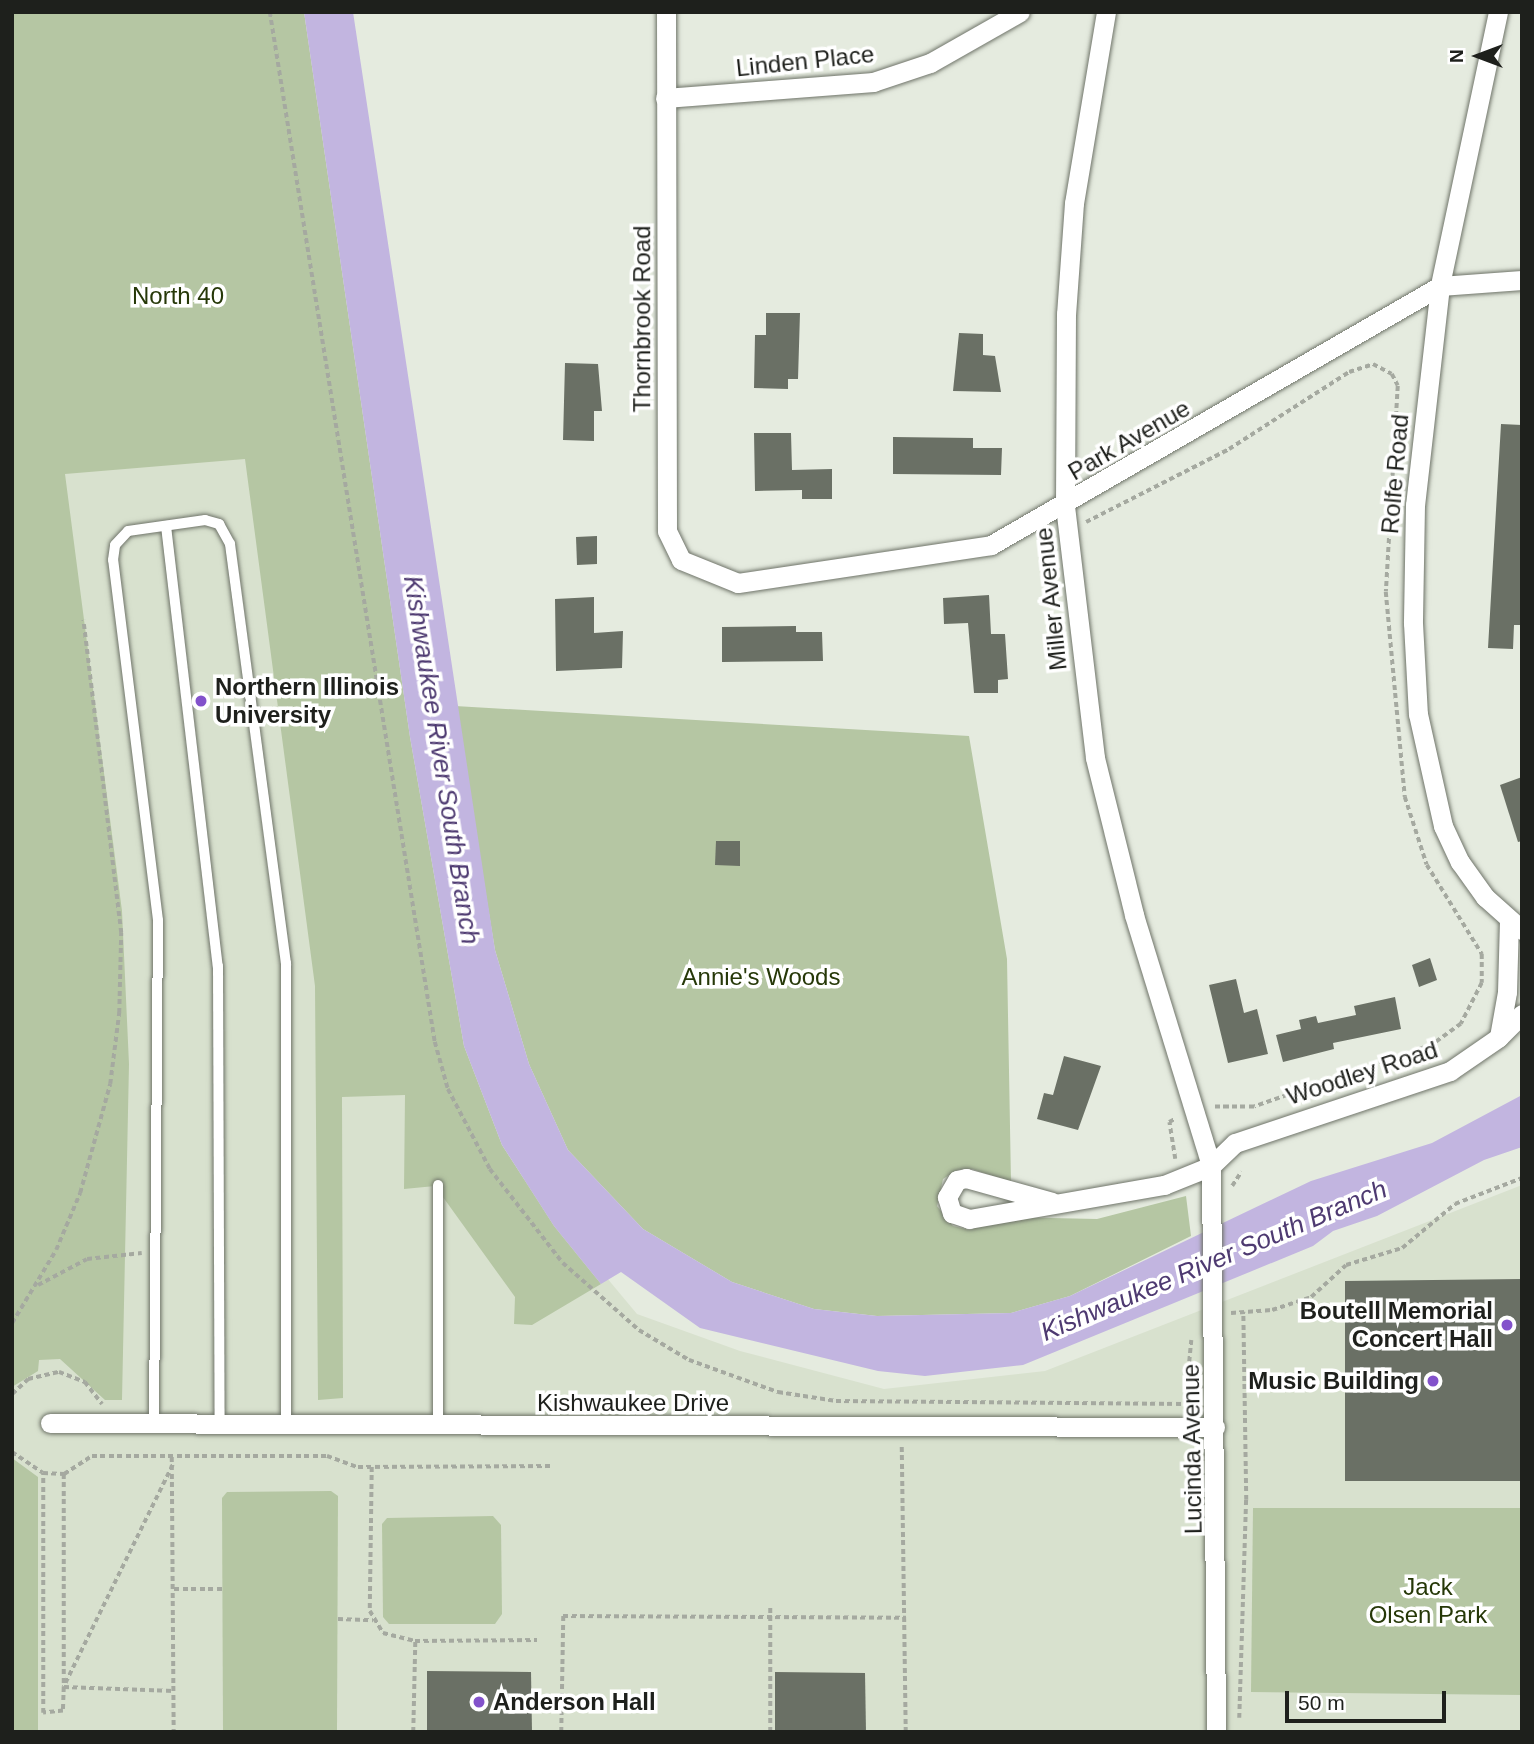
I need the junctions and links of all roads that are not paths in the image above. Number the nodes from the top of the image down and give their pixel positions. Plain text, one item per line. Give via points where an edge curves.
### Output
1 (666, 12) edge
2 (1020, 12) edge
3 (1106, 12) edge
4 (1498, 12) edge
5 (665, 98) junction
6 (1522, 280) edge
7 (1440, 286) junction
8 (1065, 506) junction
9 (166, 526) junction
10 (738, 583) joint
11 (1515, 926) edge
12 (1522, 1014) edge
13 (1499, 1038) junction
14 (1211, 1166) junction
15 (438, 1185) dead end
16 (1052, 1202) dead end
17 (50, 1423) dead end
18 (154, 1426) junction
19 (220, 1426) junction
20 (286, 1426) junction
21 (438, 1427) junction
22 (1215, 1427) junction
23 (1216, 1732) edge

1 - 5 street, Thornbrook Road
2 - 5 street, Linden Place via 930,62 873,82
3 - 8 street, Miller Avenue via 1074,203 1066,314
4 - 7 street, Rolfe Road
5 - 10 street, Thornbrook Road via 667,531 681,560
6 - 7 street, Park Avenue
7 - 8 street, Park Avenue
7 - 11 street, Rolfe Road via 1415,505 1413,623 1418,714 1451,846
8 - 10 street, Park Avenue via 991,545
8 - 14 street, Miller Avenue via 1095,758 1130,903
9 - 18 lane via 128,531 115,545 113,560 158,920
9 - 19 lane via 218,966
9 - 20 lane via 219,524 232,558 286,963
11 - 13 street, Rolfe Road
12 - 13 street, Woodley Road
13 - 14 street, Woodley Road via 1450,1071 1236,1143
14 - 16 street via 1110,1197
14 - 22 street, Lucinda Avenue
15 - 21 lane
17 - 18 street, Kishwaukee Drive
18 - 19 street, Kishwaukee Drive
19 - 20 street, Kishwaukee Drive
20 - 21 street, Kishwaukee Drive
21 - 22 street, Kishwaukee Drive
22 - 23 street, Lucinda Avenue

